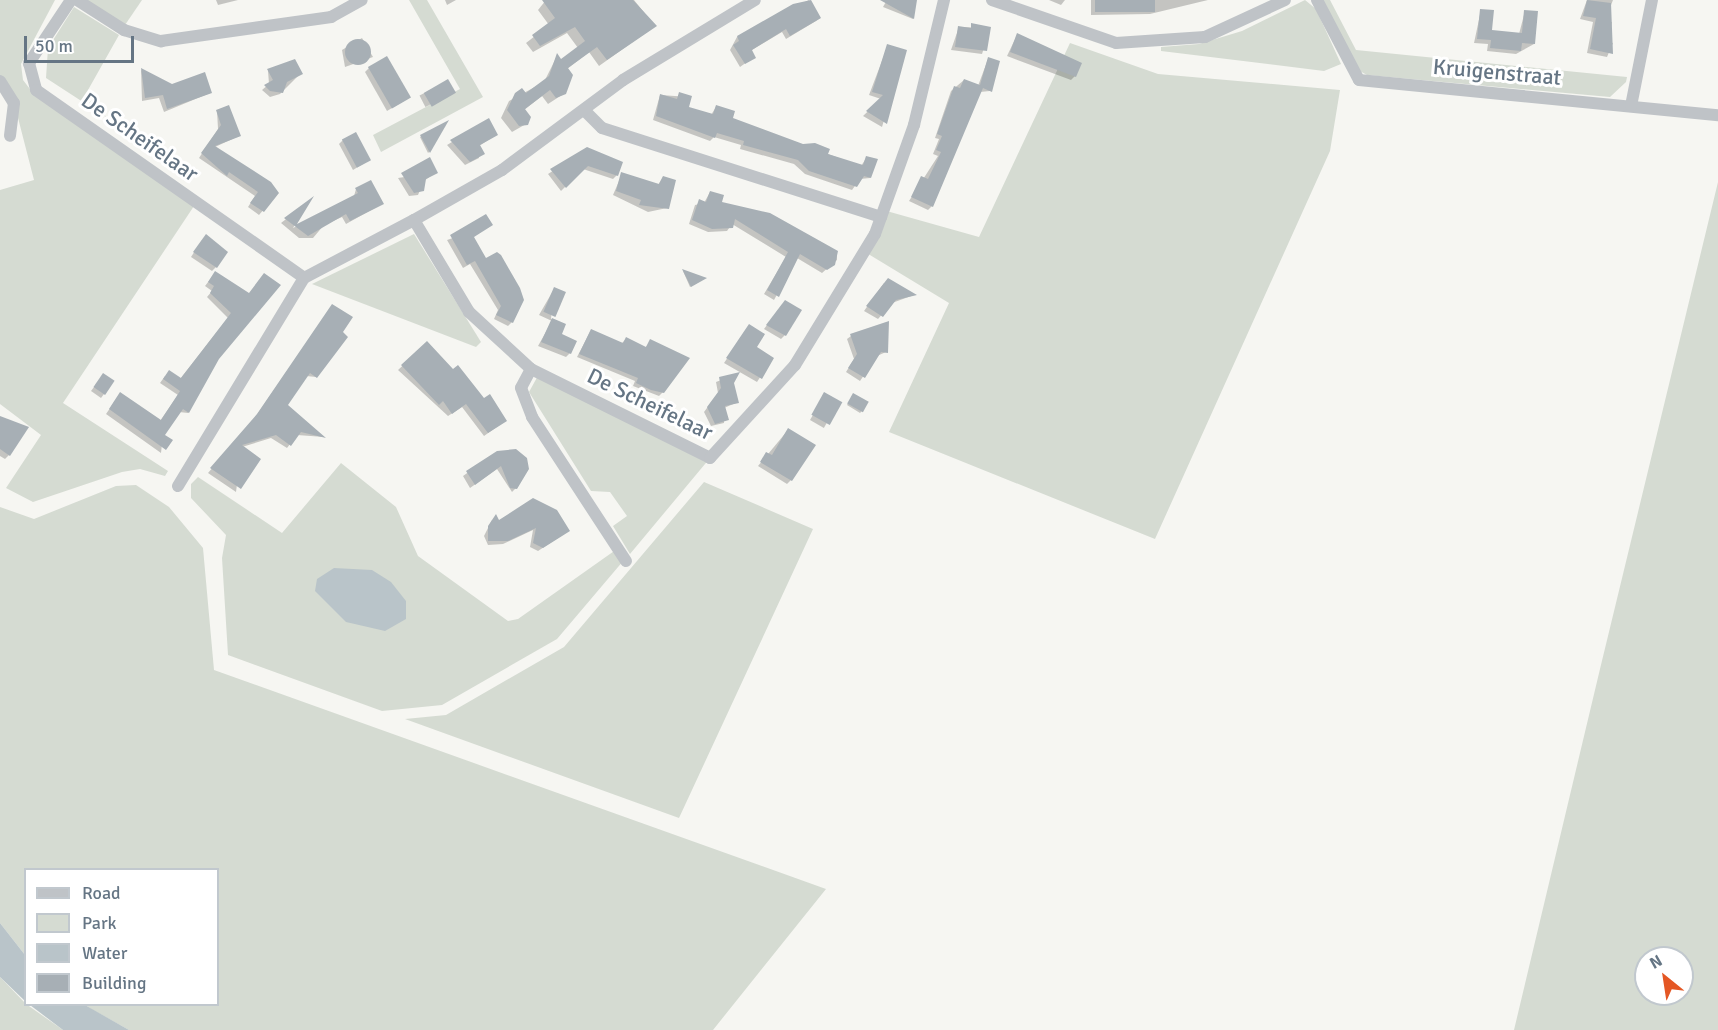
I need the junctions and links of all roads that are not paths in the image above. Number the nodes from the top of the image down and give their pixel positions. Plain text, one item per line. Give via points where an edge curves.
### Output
1 (71, 0) edge
2 (77, 0) edge
3 (362, 0) edge
4 (755, 0) edge
5 (944, 0) edge
6 (992, 0) edge
7 (1285, 0) edge
8 (1317, 0) edge
9 (1652, 0) edge
10 (0, 81) edge
11 (1631, 106) junction
12 (585, 111) junction
13 (1718, 115) edge
14 (10, 136) dead end
15 (881, 217) junction
16 (414, 220) junction
17 (304, 278) junction
18 (531, 369) junction
19 (178, 486) dead end
20 (626, 561) dead end

1 - 17 street, De Scheifelaar via 29,63 36,90
2 - 3 street via 124,30 161,41 332,17
4 - 12 street via 623,80
5 - 15 street, De Scheifelaar via 914,125
6 - 7 street via 1116,43 1205,37
8 - 11 street, Kruigenstraat via 1359,80
9 - 11 street
10 - 14 street via 14,103
11 - 13 street, Kruigenstraat
12 - 15 street via 602,128
12 - 16 street via 502,170
15 - 18 street, De Scheifelaar via 795,365 710,458
16 - 17 street
16 - 18 street, De Scheifelaar via 469,312
17 - 19 street
18 - 20 street via 521,388 532,417

